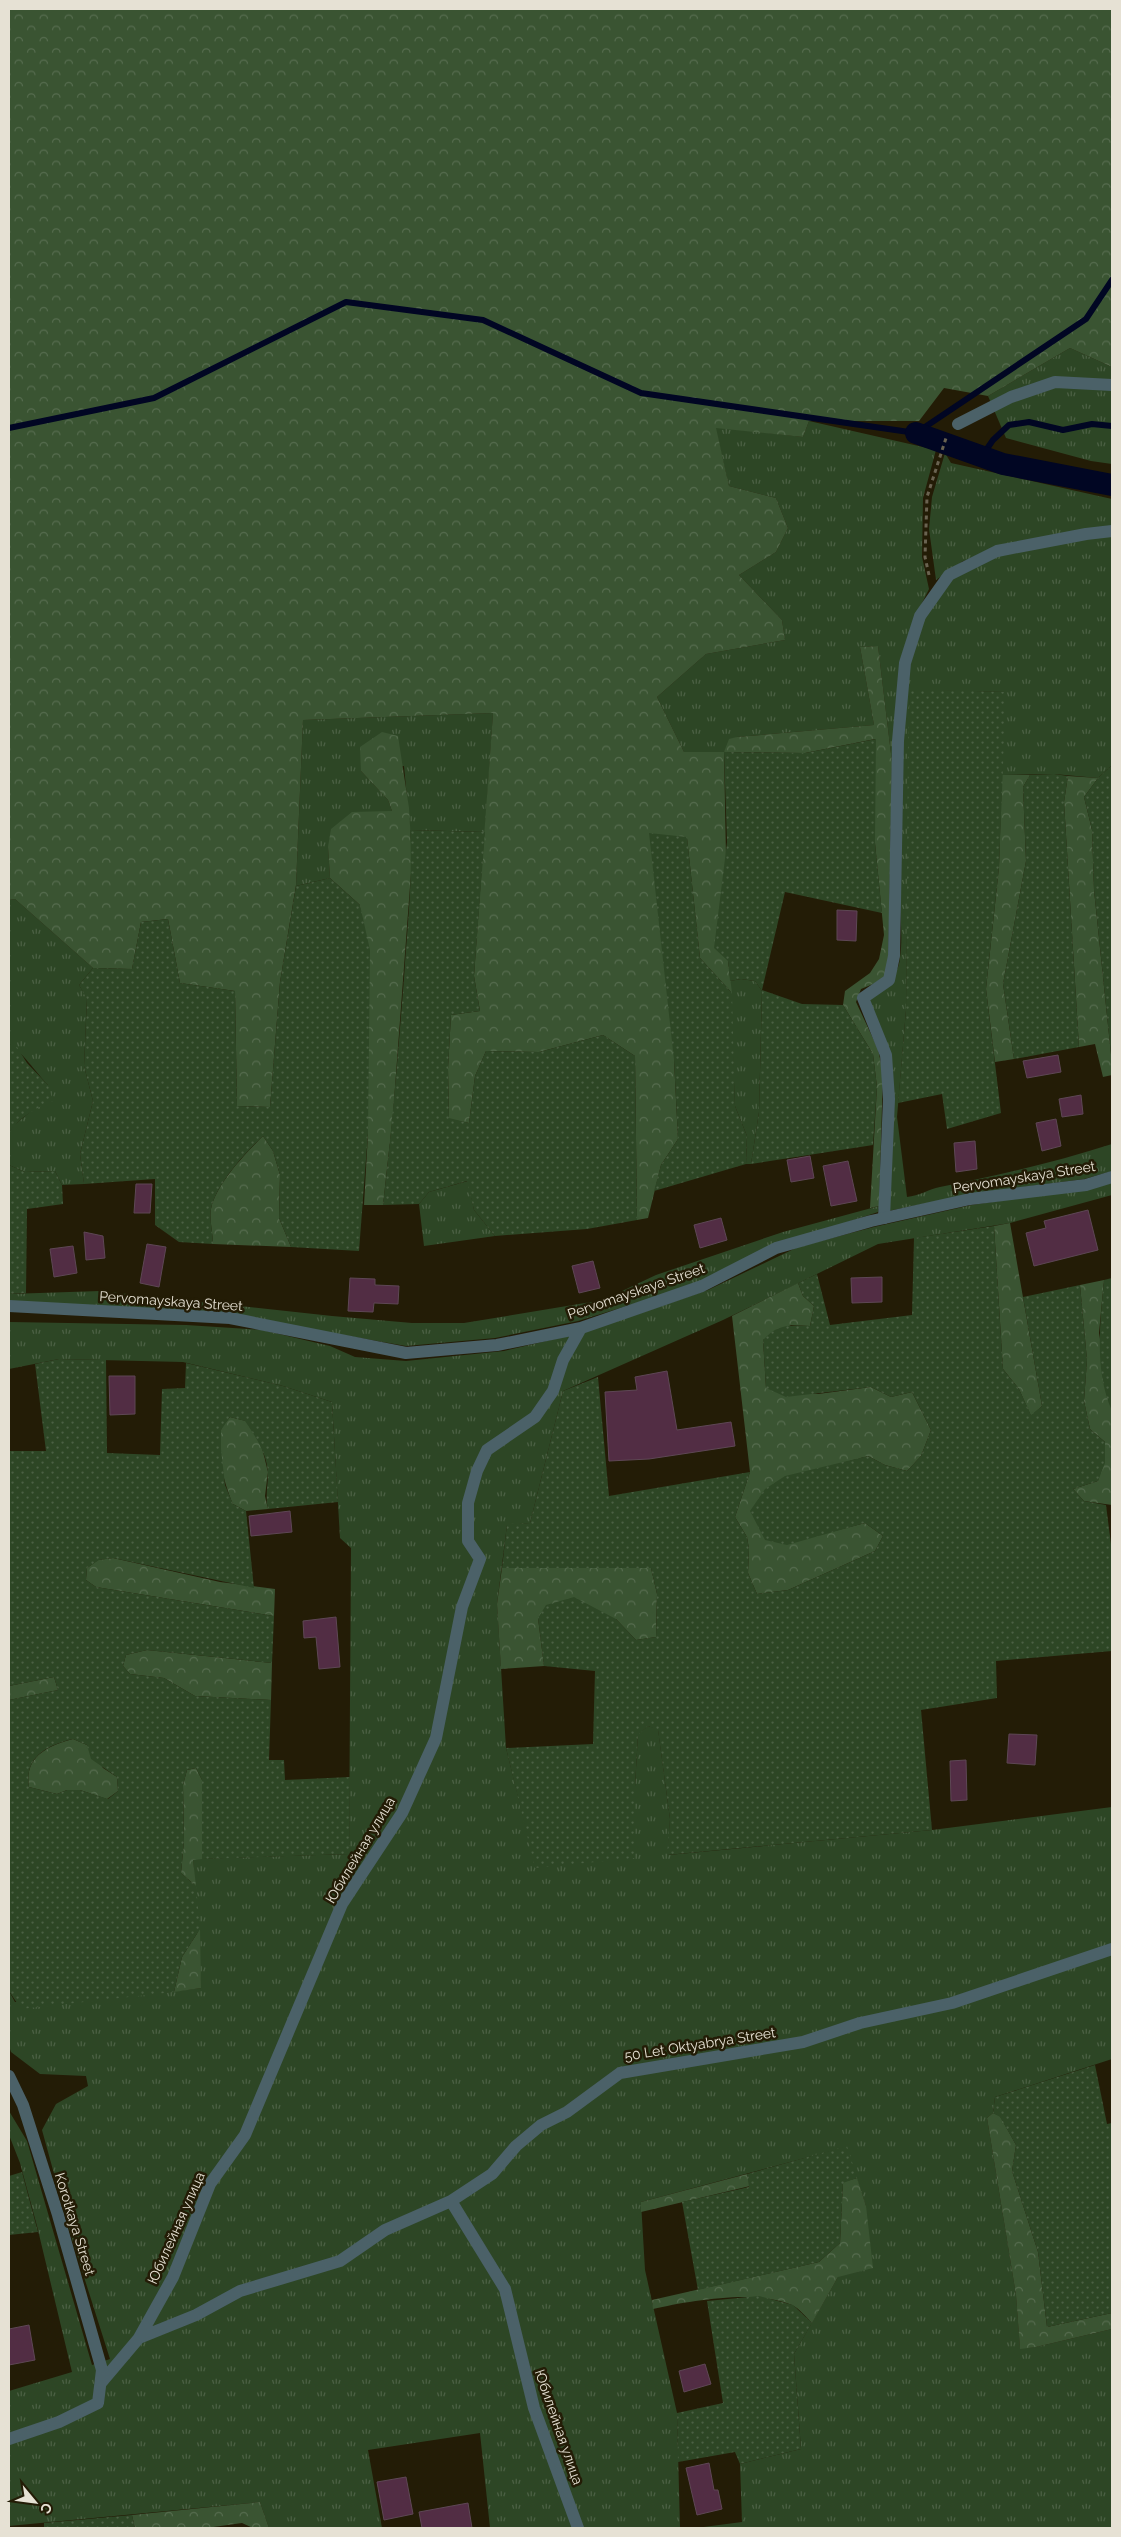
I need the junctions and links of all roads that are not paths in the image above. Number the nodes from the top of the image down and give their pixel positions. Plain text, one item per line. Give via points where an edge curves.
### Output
1 (1112, 386) edge
2 (958, 424) road end
3 (1112, 532) edge
4 (1112, 1177) edge
5 (884, 1218) junction
6 (9, 1306) edge
7 (581, 1328) junction
8 (1112, 1949) edge
9 (9, 2076) edge
10 (451, 2201) junction
11 (139, 2338) junction
12 (101, 2383) junction
13 (9, 2439) edge
14 (578, 2528) edge

1 - 2 street via 1055,382 1012,397
3 - 5 street via 997,551 949,575 920,616 905,663 898,741 894,956 889,980 863,998 886,1055 889,1099
4 - 5 street, Pervomayskaya Street via 1086,1184 970,1199
5 - 7 street, Pervomayskaya Street via 776,1248 702,1286
6 - 7 street, Pervomayskaya Street via 230,1318 406,1353 497,1345
7 - 11 street, Юбилейная улица via 564,1360 553,1391 535,1417 487,1450 477,1471 468,1503 468,1541 480,1559 462,1607 436,1738 402,1812 342,1904 245,2135 210,2184 172,2277
8 - 10 street, 50 Let Oktyabrya Street via 952,2003 860,2023 803,2042 620,2073 567,2112 541,2125 516,2146 492,2174
9 - 12 street, Korotkaya Street via 23,2106 58,2215 102,2370
10 - 11 street, 50 Let Oktyabrya Street via 385,2230 340,2261 240,2291 196,2315
10 - 14 street, Юбилейная улица via 505,2288 534,2408
11 - 12 street, 50 Let Oktyabrya Street
12 - 13 street, 50 Let Oktyabrya Street via 98,2403 59,2422

